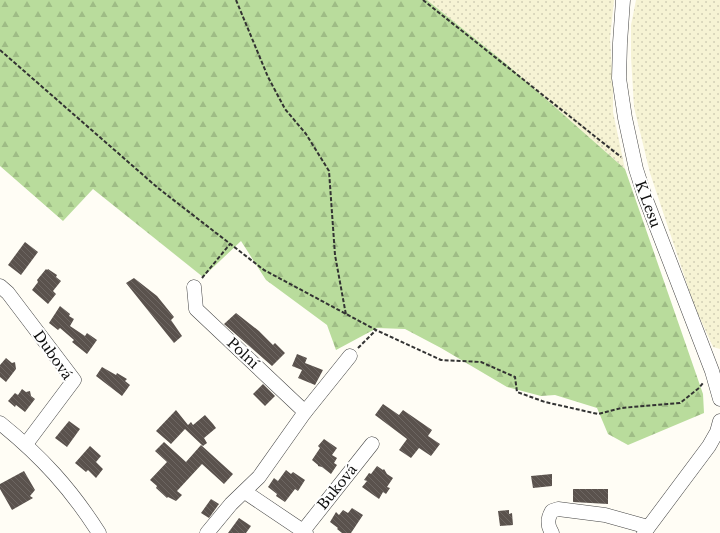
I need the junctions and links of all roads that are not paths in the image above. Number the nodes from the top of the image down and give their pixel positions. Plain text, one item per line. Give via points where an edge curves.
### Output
1 (623, 0) edge
2 (0, 286) edge
3 (194, 287) road end
4 (350, 356) road end
5 (720, 399) edge
6 (306, 412) junction
7 (720, 421) edge
8 (0, 423) edge
9 (26, 444) junction
10 (372, 444) dead end
11 (244, 492) junction
12 (646, 530) edge
13 (304, 532) edge
14 (99, 533) edge
15 (207, 533) edge
16 (552, 533) edge

1 - 5 street, K Lesu via 619,78 636,169 712,371
2 - 9 street, Dubová via 74,380
3 - 6 street, Polní via 196,309
4 - 6 street
6 - 11 street via 259,477
7 - 12 street via 709,446
8 - 9 street
9 - 14 street via 74,495
10 - 13 street, Buková
11 - 13 street, Buková
11 - 15 street
12 - 16 street via 605,515 558,509 552,511 548,518 548,527

